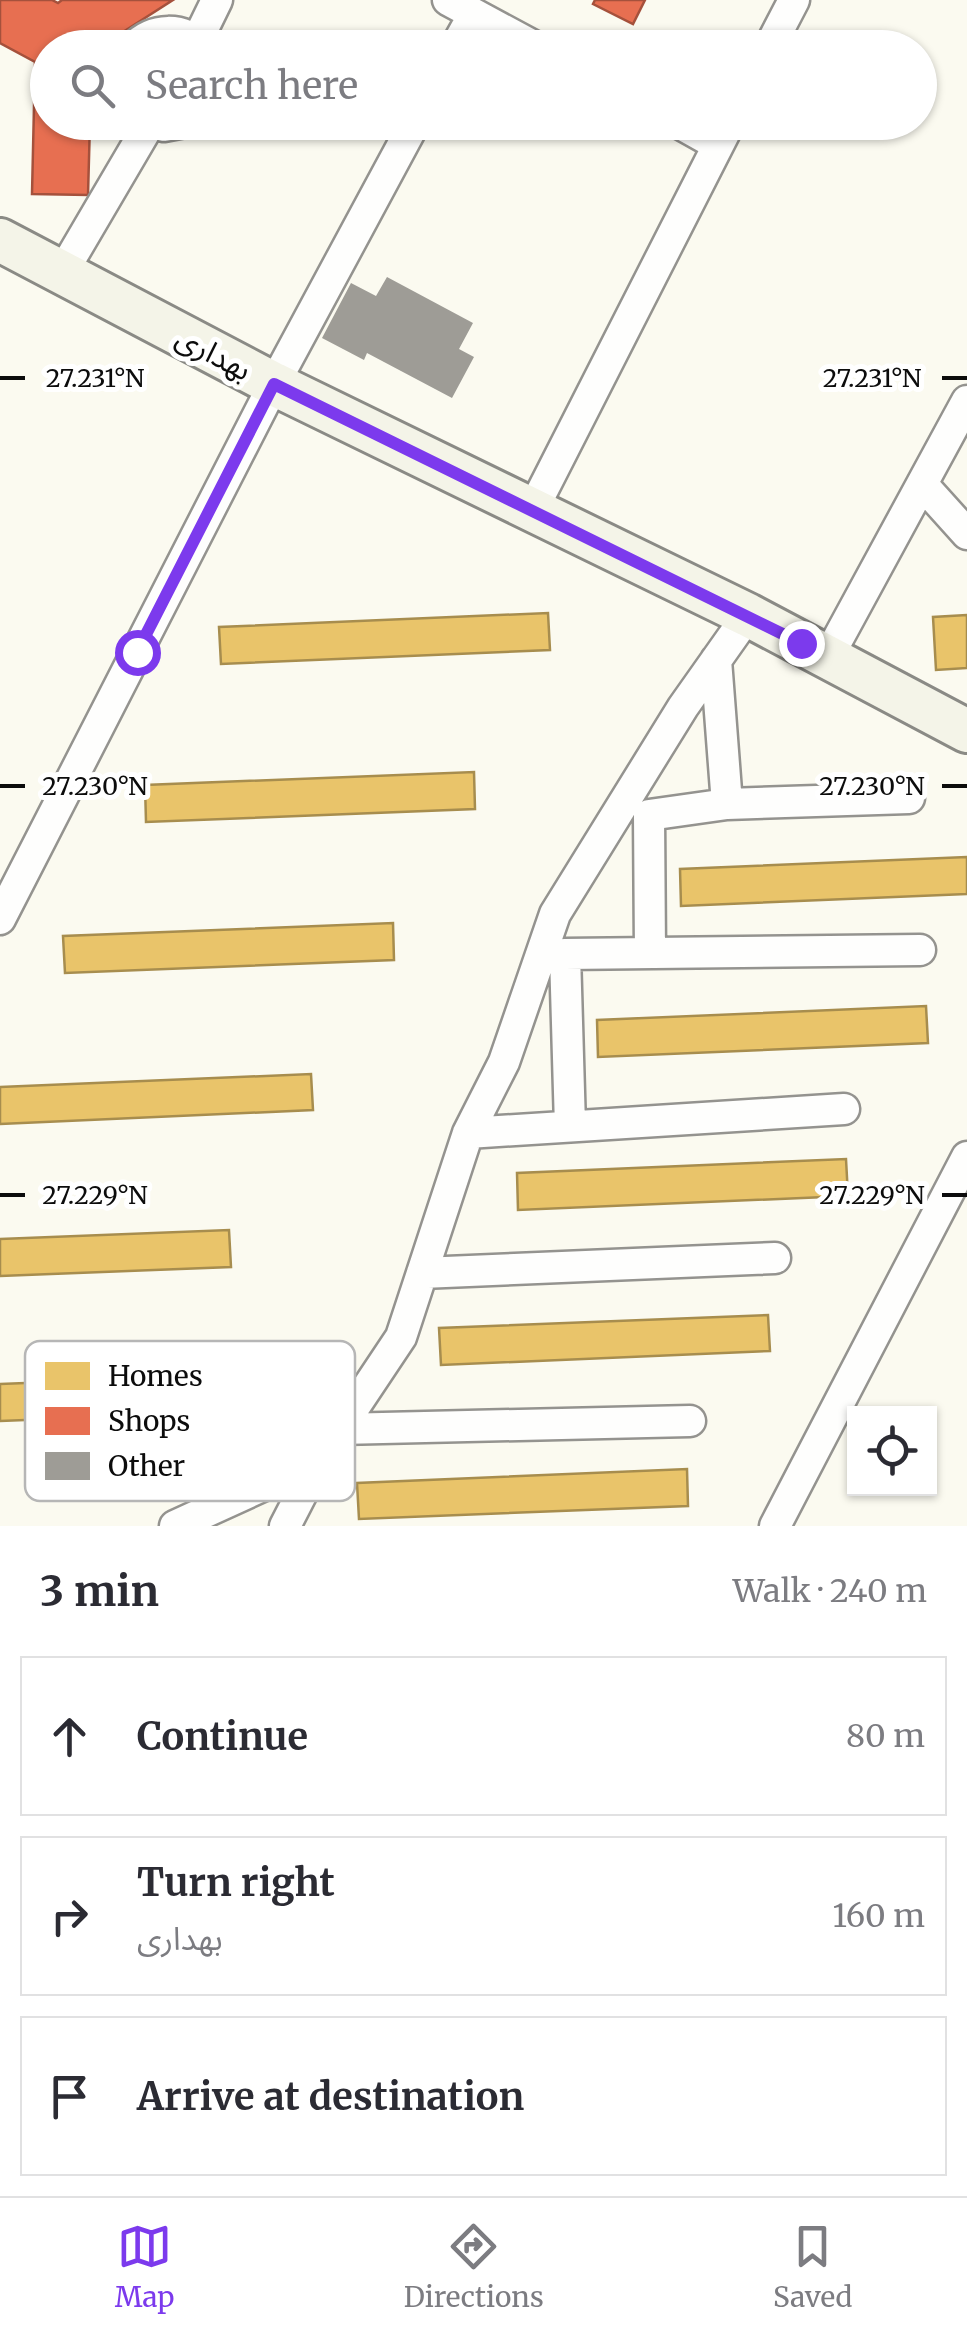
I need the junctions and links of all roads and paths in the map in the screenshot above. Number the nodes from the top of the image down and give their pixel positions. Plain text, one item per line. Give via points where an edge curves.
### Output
1 (217, 0) edge
2 (794, 0) edge
3 (461, 7) edge
4 (205, 30) edge
5 (504, 30) edge
6 (778, 30) edge
7 (140, 140) edge
8 (405, 140) edge
9 (721, 140) edge
10 (0, 240) edge
11 (62, 273) junction
12 (274, 384) junction
13 (967, 402) edge
14 (922, 484) junction
15 (532, 511) junction
16 (967, 534) edge
17 (748, 615) junction
18 (828, 658) junction
19 (716, 660) junction
20 (967, 708) edge
21 (925, 709) junction
22 (967, 731) edge
23 (909, 798) dead end
24 (727, 804) junction
25 (0, 918) edge
26 (920, 950) dead end
27 (650, 953) junction
28 (844, 1109) dead end
29 (570, 1126) junction
30 (468, 1133) junction
31 (967, 1157) edge
32 (775, 1258) dead end
33 (422, 1274) junction
34 (355, 1406) edge
35 (690, 1421) dead end
36 (355, 1429) edge
37 (224, 1501) edge
38 (298, 1501) edge
39 (175, 1526) edge
40 (285, 1526) edge
41 (774, 1526) edge

1 - 4 street
2 - 6 street
3 - 5 street
7 - 11 street
8 - 12 street
9 - 15 street
10 - 11 street, بهداری
11 - 12 street, بهداری
12 - 15 street, بهداری
12 - 25 street
13 - 14 street
14 - 16 street
14 - 18 street
15 - 17 street, بهداری
17 - 18 street, بهداری
17 - 19 street
18 - 21 street, بهداری
19 - 24 street
19 - 30 street via 556,914 504,1062
20 - 21 street
21 - 22 street, بهداری
23 - 24 street
24 - 27 street via 648,815
26 - 27 street
27 - 29 street via 565,954
28 - 29 street
29 - 30 street
30 - 33 street
31 - 41 street
32 - 33 street
33 - 34 street via 401,1337
35 - 36 street
37 - 39 street
38 - 40 street

